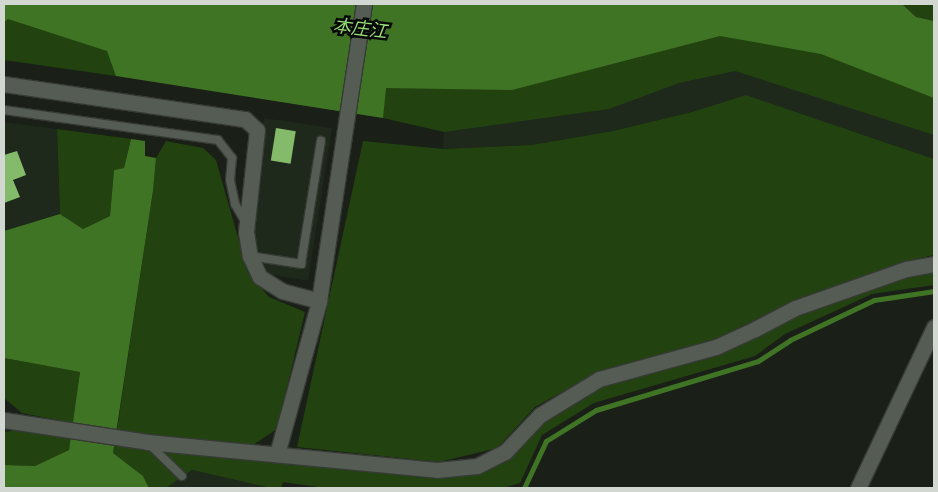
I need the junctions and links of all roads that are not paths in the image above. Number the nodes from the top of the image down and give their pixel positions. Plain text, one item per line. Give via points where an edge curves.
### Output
1 (364, 4) edge
2 (4, 84) edge
3 (4, 110) edge
4 (321, 141) dead end
5 (247, 225) junction
6 (250, 256) junction
7 (934, 264) edge
8 (319, 301) junction
9 (934, 327) edge
10 (4, 420) edge
11 (147, 442) junction
12 (277, 454) junction
13 (182, 476) dead end
14 (858, 488) edge

1 - 8 street
2 - 5 street via 245,119 257,130
3 - 5 lane via 218,140 232,158 230,180 235,204
4 - 6 lane via 301,264
5 - 6 street
6 - 8 street via 260,277 282,291
7 - 12 street via 906,269 795,308 716,347 598,379 540,415 505,452 477,466 437,470
8 - 12 street
9 - 14 street
10 - 11 street
11 - 12 street
11 - 13 lane

